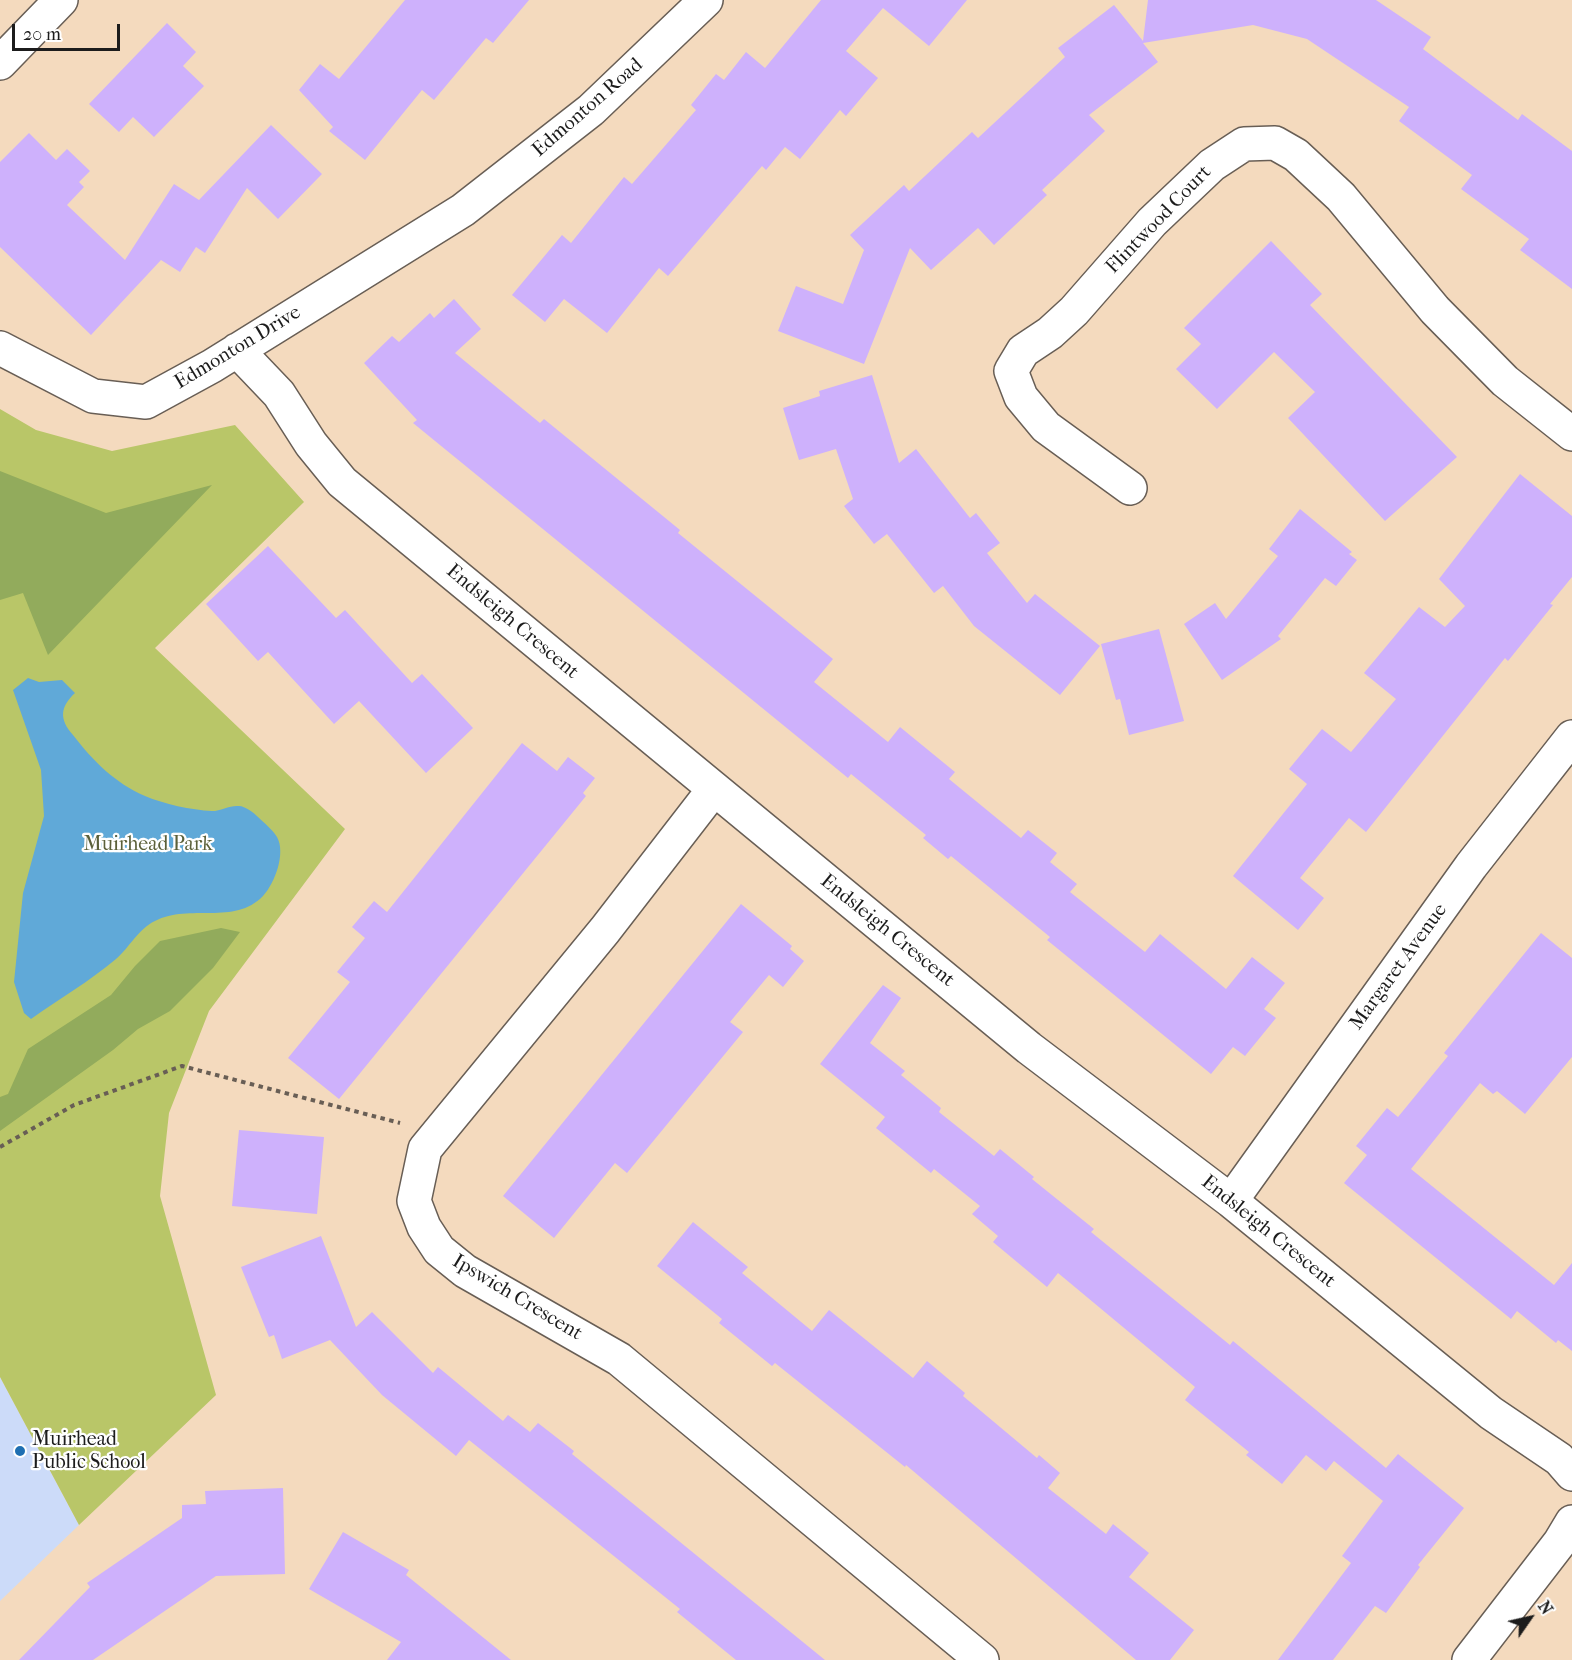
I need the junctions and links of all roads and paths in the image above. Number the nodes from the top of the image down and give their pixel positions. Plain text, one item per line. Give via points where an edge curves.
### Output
1 (62, 0) edge
2 (706, 0) edge
3 (0, 63) edge
4 (464, 210) joint
5 (0, 348) edge
6 (237, 350) junction
7 (1572, 434) edge
8 (1130, 488) dead end
9 (1572, 737) edge
10 (714, 789) junction
11 (438, 1134) junction
12 (0, 1147) edge
13 (1231, 1201) junction
14 (1572, 1474) edge
15 (1572, 1522) edge
16 (982, 1660) edge
17 (1469, 1660) edge

1 - 3 street
2 - 4 street, Edmonton Road via 591,110
4 - 6 street, Edmonton Drive
5 - 6 street, Edmonton Drive via 93,396 146,402
6 - 10 street, Endsleigh Crescent via 279,394 311,444 342,482
7 - 8 street, Flintwood Court via 1505,381 1435,310 1341,197 1296,155 1275,143 1244,144 1183,190 1074,311 1023,351 1011,371 1021,397 1046,427
9 - 13 street, Margaret Avenue via 1471,866
10 - 11 street, Ipswich Crescent
10 - 13 street, Endsleigh Crescent via 1029,1048
11 - 12 path via 182,1066 74,1105
11 - 16 street, Ipswich Crescent via 425,1149 414,1201 438,1250 465,1271 618,1359
13 - 14 street, Endsleigh Crescent via 1491,1413 1558,1459
15 - 17 street

